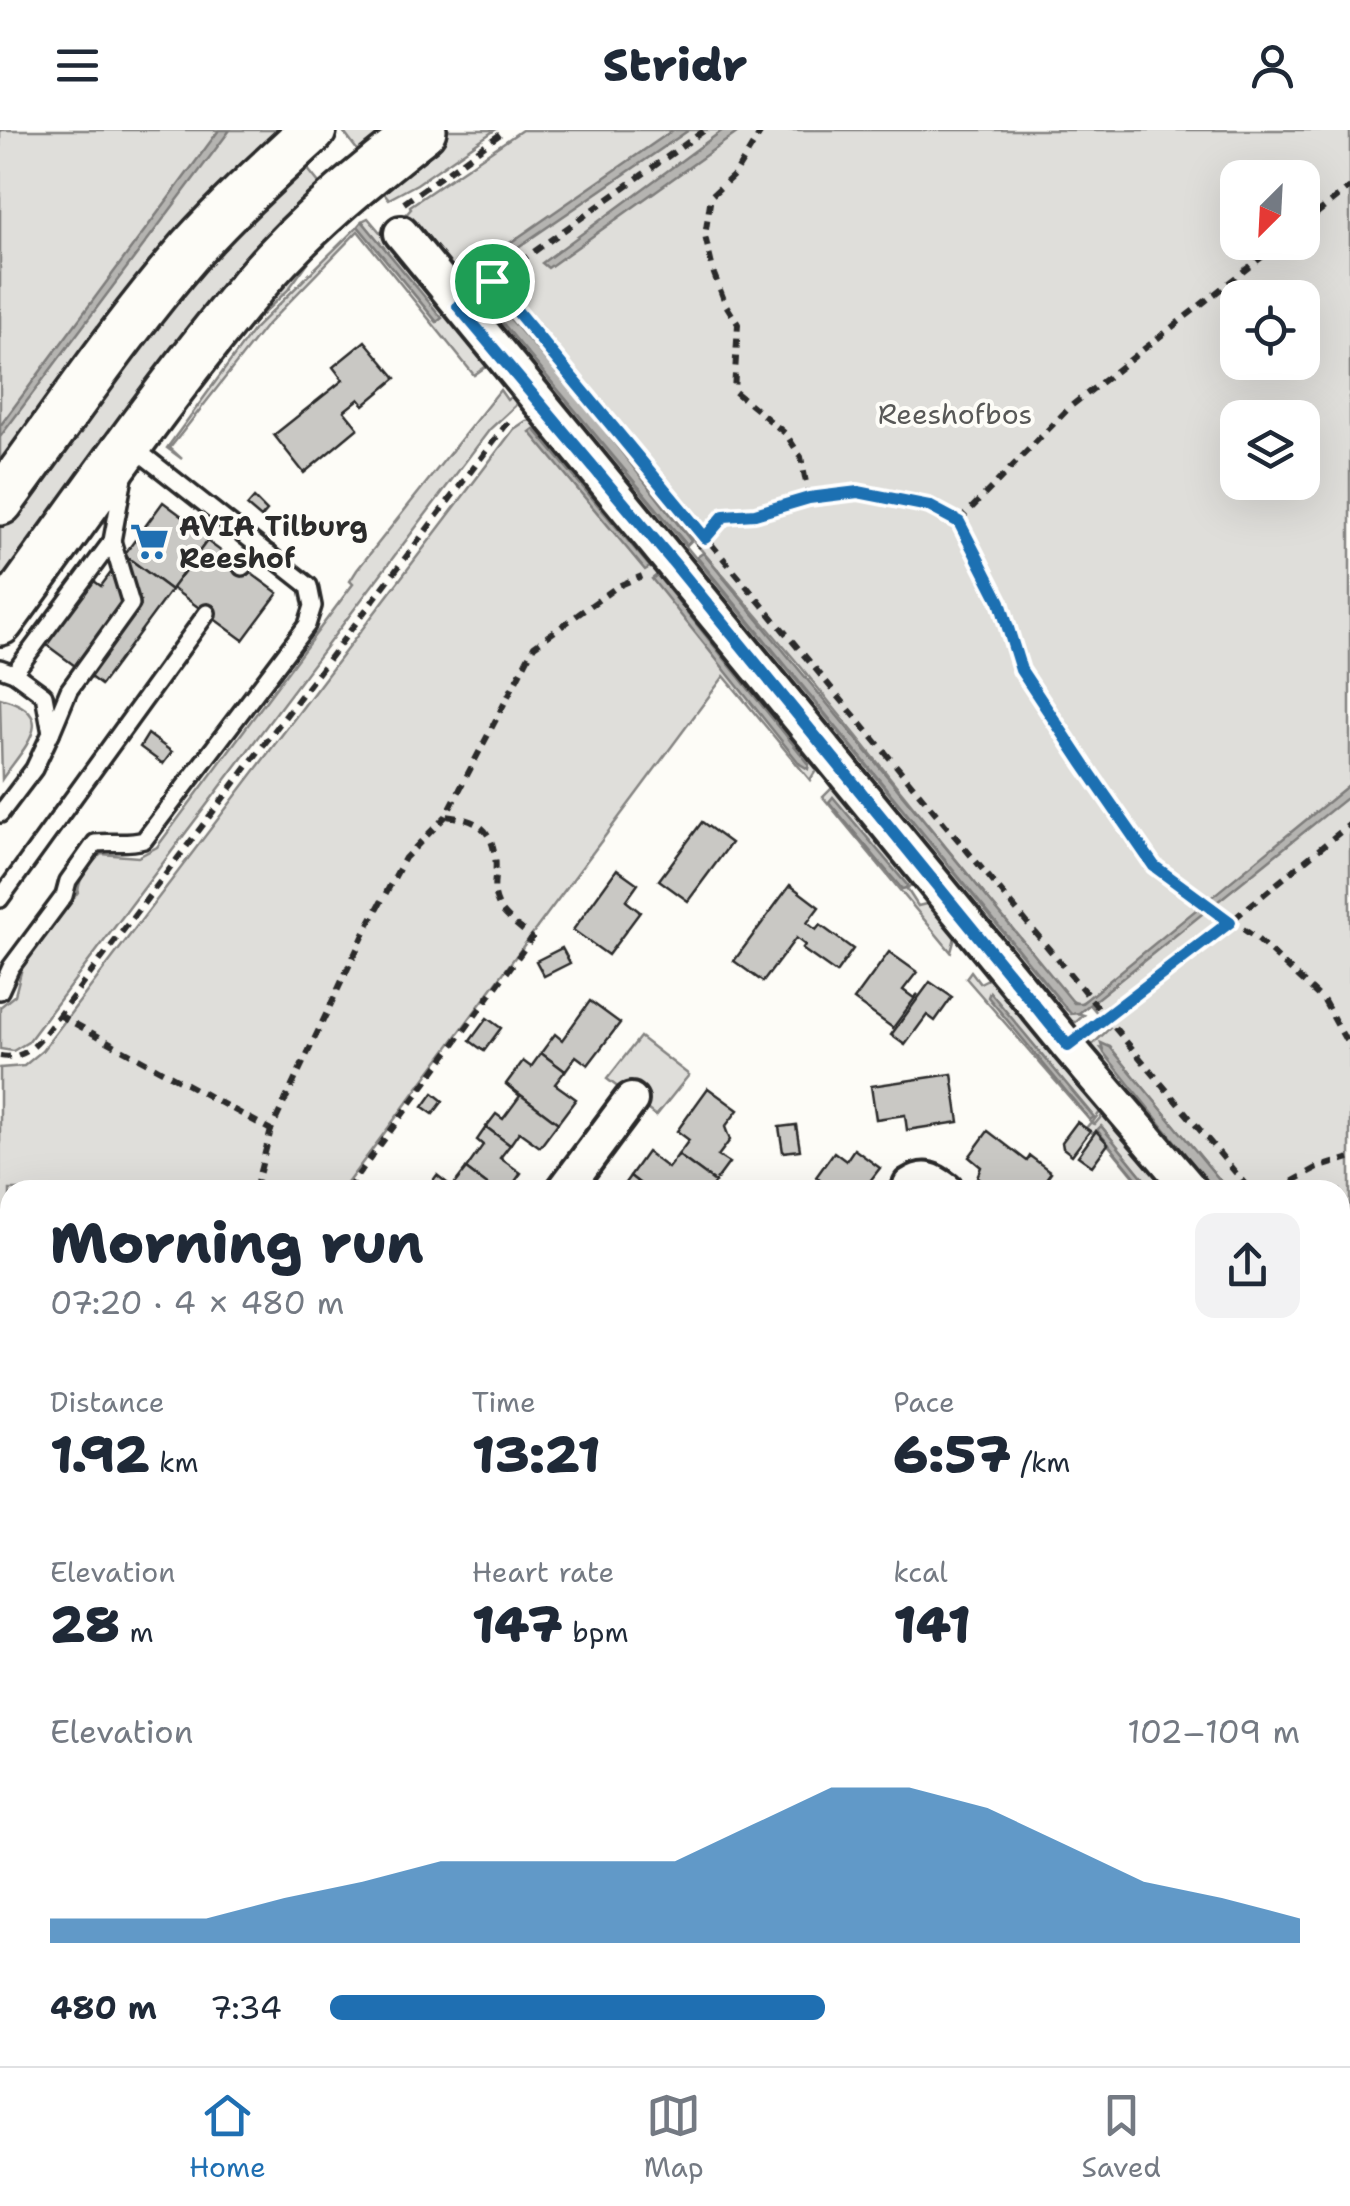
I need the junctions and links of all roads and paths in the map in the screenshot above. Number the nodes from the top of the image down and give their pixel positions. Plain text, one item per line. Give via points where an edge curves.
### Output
1 (312, 130) edge
2 (423, 130) edge
3 (506, 130) edge
4 (706, 130) edge
5 (762, 130) edge
6 (1350, 187) edge
7 (1320, 211) edge
8 (400, 220) joint
9 (1259, 260) edge
10 (492, 281) junction
11 (458, 306) junction
12 (537, 400) junction
13 (130, 445) junction
14 (809, 498) junction
15 (0, 502) edge
16 (959, 522) junction
17 (705, 538) junction
18 (112, 541) junction
19 (269, 554) junction
20 (674, 563) junction
21 (242, 567) dead end
22 (207, 613) dead end
23 (0, 622) edge
24 (7, 671) edge
25 (51, 733) junction
26 (0, 814) edge
27 (446, 816) junction
28 (1350, 824) edge
29 (0, 899) edge
30 (1230, 922) junction
31 (0, 991) edge
32 (59, 1016) junction
33 (1105, 1016) junction
34 (1068, 1046) junction
35 (1350, 1048) edge
36 (0, 1056) edge
37 (631, 1100) dead end
38 (270, 1130) junction
39 (1350, 1158) edge
40 (258, 1180) edge
41 (353, 1180) edge
42 (571, 1180) edge
43 (1182, 1180) edge
44 (1242, 1180) edge
45 (1295, 1180) edge

1 - 15 main road via 238,200 144,306
2 - 13 main road via 333,202 254,283
3 - 8 path
4 - 10 path
5 - 14 path via 736,174 711,196 704,236 738,324 734,390 786,434 801,458
6 - 7 path
8 - 11 street
9 - 16 path via 1071,406
10 - 11 path
10 - 17 path
11 - 12 street
12 - 20 street
12 - 32 path via 507,420
13 - 18 lane
13 - 19 lane
13 - 23 main road
14 - 16 path via 858,492 929,506
14 - 17 path via 724,516
16 - 30 path via 1000,602 1021,670 1094,780 1154,866
17 - 20 path
17 - 33 path
18 - 24 lane
18 - 25 lane via 132,604 69,690
19 - 21 lane
19 - 31 lane via 308,586 313,606 306,624 144,840 95,842
20 - 27 path via 618,586 534,646
20 - 34 street
22 - 29 lane
24 - 25 lane via 44,696
25 - 26 lane via 34,770
27 - 38 path via 406,858 386,892
27 - 41 path via 471,818 485,829 496,857 498,905 532,938
28 - 30 path
30 - 33 path
30 - 35 path via 1324,1000
32 - 36 path via 28,1053
32 - 38 path
33 - 34 path
33 - 44 path
34 - 43 street
37 - 42 street
38 - 40 path
39 - 45 path

